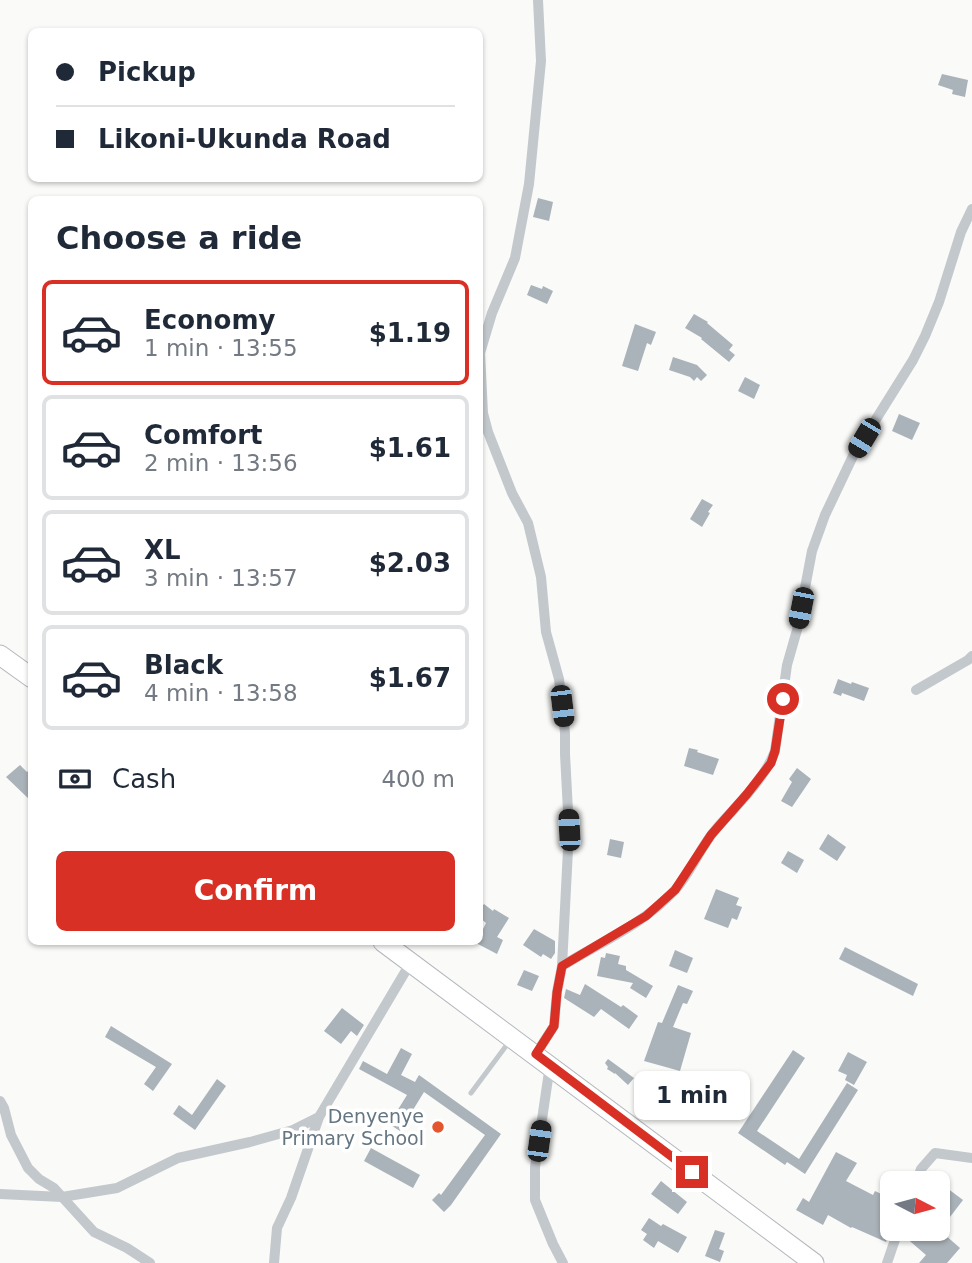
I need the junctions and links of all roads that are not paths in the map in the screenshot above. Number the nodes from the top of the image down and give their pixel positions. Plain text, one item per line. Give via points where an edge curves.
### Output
1 (538, 0) edge
2 (972, 209) edge
3 (483, 343) edge
4 (483, 413) edge
5 (0, 655) edge
6 (972, 656) edge
7 (28, 675) edge
8 (916, 690) dead end
9 (387, 945) edge
10 (411, 962) junction
11 (562, 966) junction
12 (513, 1037) junction
13 (543, 1059) junction
14 (471, 1093) dead end
15 (0, 1101) edge
16 (319, 1117) junction
17 (972, 1158) edge
18 (920, 1171) edge
19 (0, 1194) edge
20 (62, 1197) junction
21 (895, 1241) edge
22 (813, 1260) edge
23 (150, 1263) edge
24 (274, 1263) edge
25 (563, 1263) edge
26 (887, 1263) edge

1 - 3 street via 541,61 529,184 515,258
2 - 11 street via 925,336 853,456 825,515 812,551 787,664 771,763 711,835 675,890 646,916
4 - 11 street via 528,523 541,577 546,632 559,679 569,830
5 - 7 highway
6 - 8 street
9 - 10 highway
10 - 12 highway
10 - 16 street
11 - 13 street via 554,1026
12 - 13 highway
12 - 14 lane
13 - 22 highway
13 - 25 street via 535,1200
15 - 20 street via 28,1168
16 - 20 street via 293,1130 178,1158 117,1188
16 - 24 street via 277,1228
17 - 18 street via 935,1153
19 - 20 street
20 - 23 street via 94,1232
21 - 26 street

